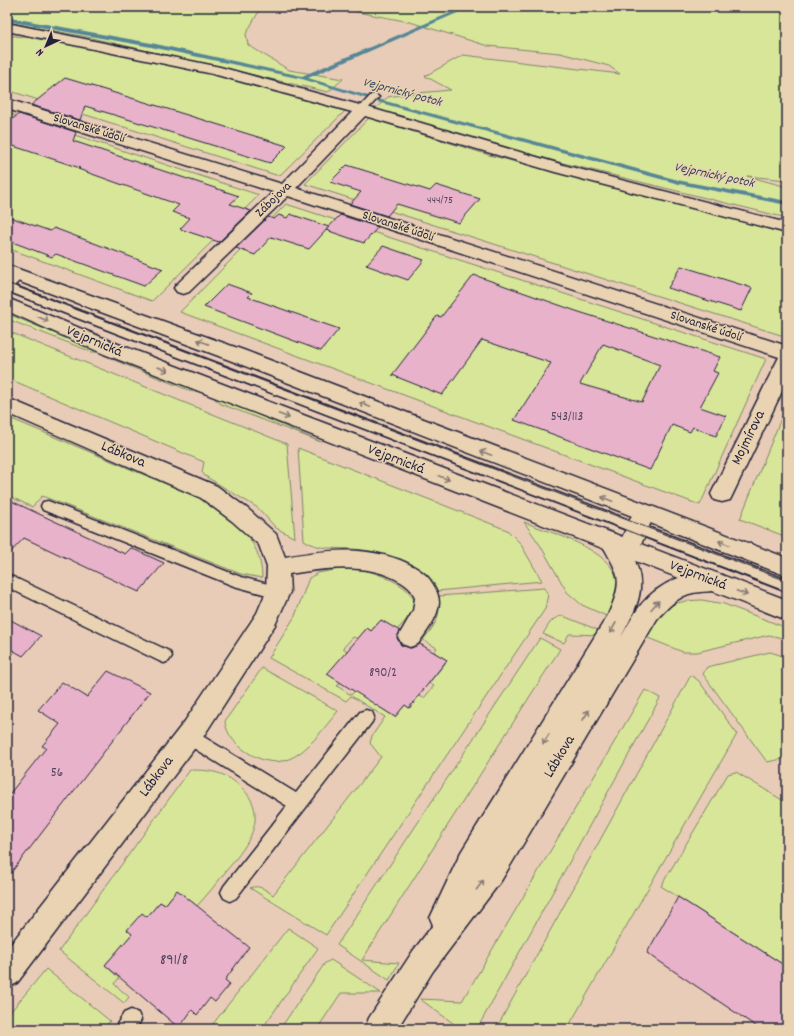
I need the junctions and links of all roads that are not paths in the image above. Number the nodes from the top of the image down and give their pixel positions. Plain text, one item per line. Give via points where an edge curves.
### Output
1 (7, 27) edge
2 (374, 97) dead end
3 (7, 104) edge
4 (364, 108) junction
5 (285, 190) junction
6 (787, 228) edge
7 (9, 279) edge
8 (183, 288) dead end
9 (7, 304) edge
10 (787, 353) edge
11 (787, 361) edge
12 (7, 405) edge
13 (722, 494) dead end
14 (48, 506) dead end
15 (629, 538) junction
16 (278, 567) junction
17 (787, 567) edge
18 (7, 580) edge
19 (714, 582) junction
20 (787, 586) edge
21 (278, 592) junction
22 (787, 610) edge
23 (410, 637) dead end
24 (164, 656) dead end
25 (366, 717) dead end
26 (188, 736) junction
27 (299, 804) junction
28 (230, 892) dead end
29 (423, 961) junction
30 (7, 973) edge
31 (380, 1029) edge

1 - 4 street via 215,70
2 - 4 lane
3 - 5 street, Slovanské údolí
4 - 5 street, Zábojova
4 - 6 street via 561,169
5 - 8 street, Zábojova
5 - 10 street, Slovanské údolí
7 - 15 street, Vejprnická via 239,356
9 -> 15 street, Vejprnická via 111,349
11 - 13 street, Mojmírova
12 - 16 street, Lábkova via 209,492 268,540
14 - 21 lane via 239,582
17 -> 15 street, Vejprnická
15 - 19 street, Vejprnická
15 - 20 lane, Vejprnická
15 -> 29 street, Lábkova via 630,592 622,612 471,861
16 - 21 street, Lábkova
16 - 23 street via 326,559 365,559 404,571 419,583 428,596 427,606
18 - 24 lane
19 -> 22 street, Vejprnická
29 -> 19 street, Lábkova via 491,871 649,612 664,596 680,586 695,582
21 - 26 street, Lábkova via 267,618
25 - 27 lane
26 - 27 lane
26 - 30 street, Lábkova
27 - 28 lane
29 - 31 street, Lábkova

